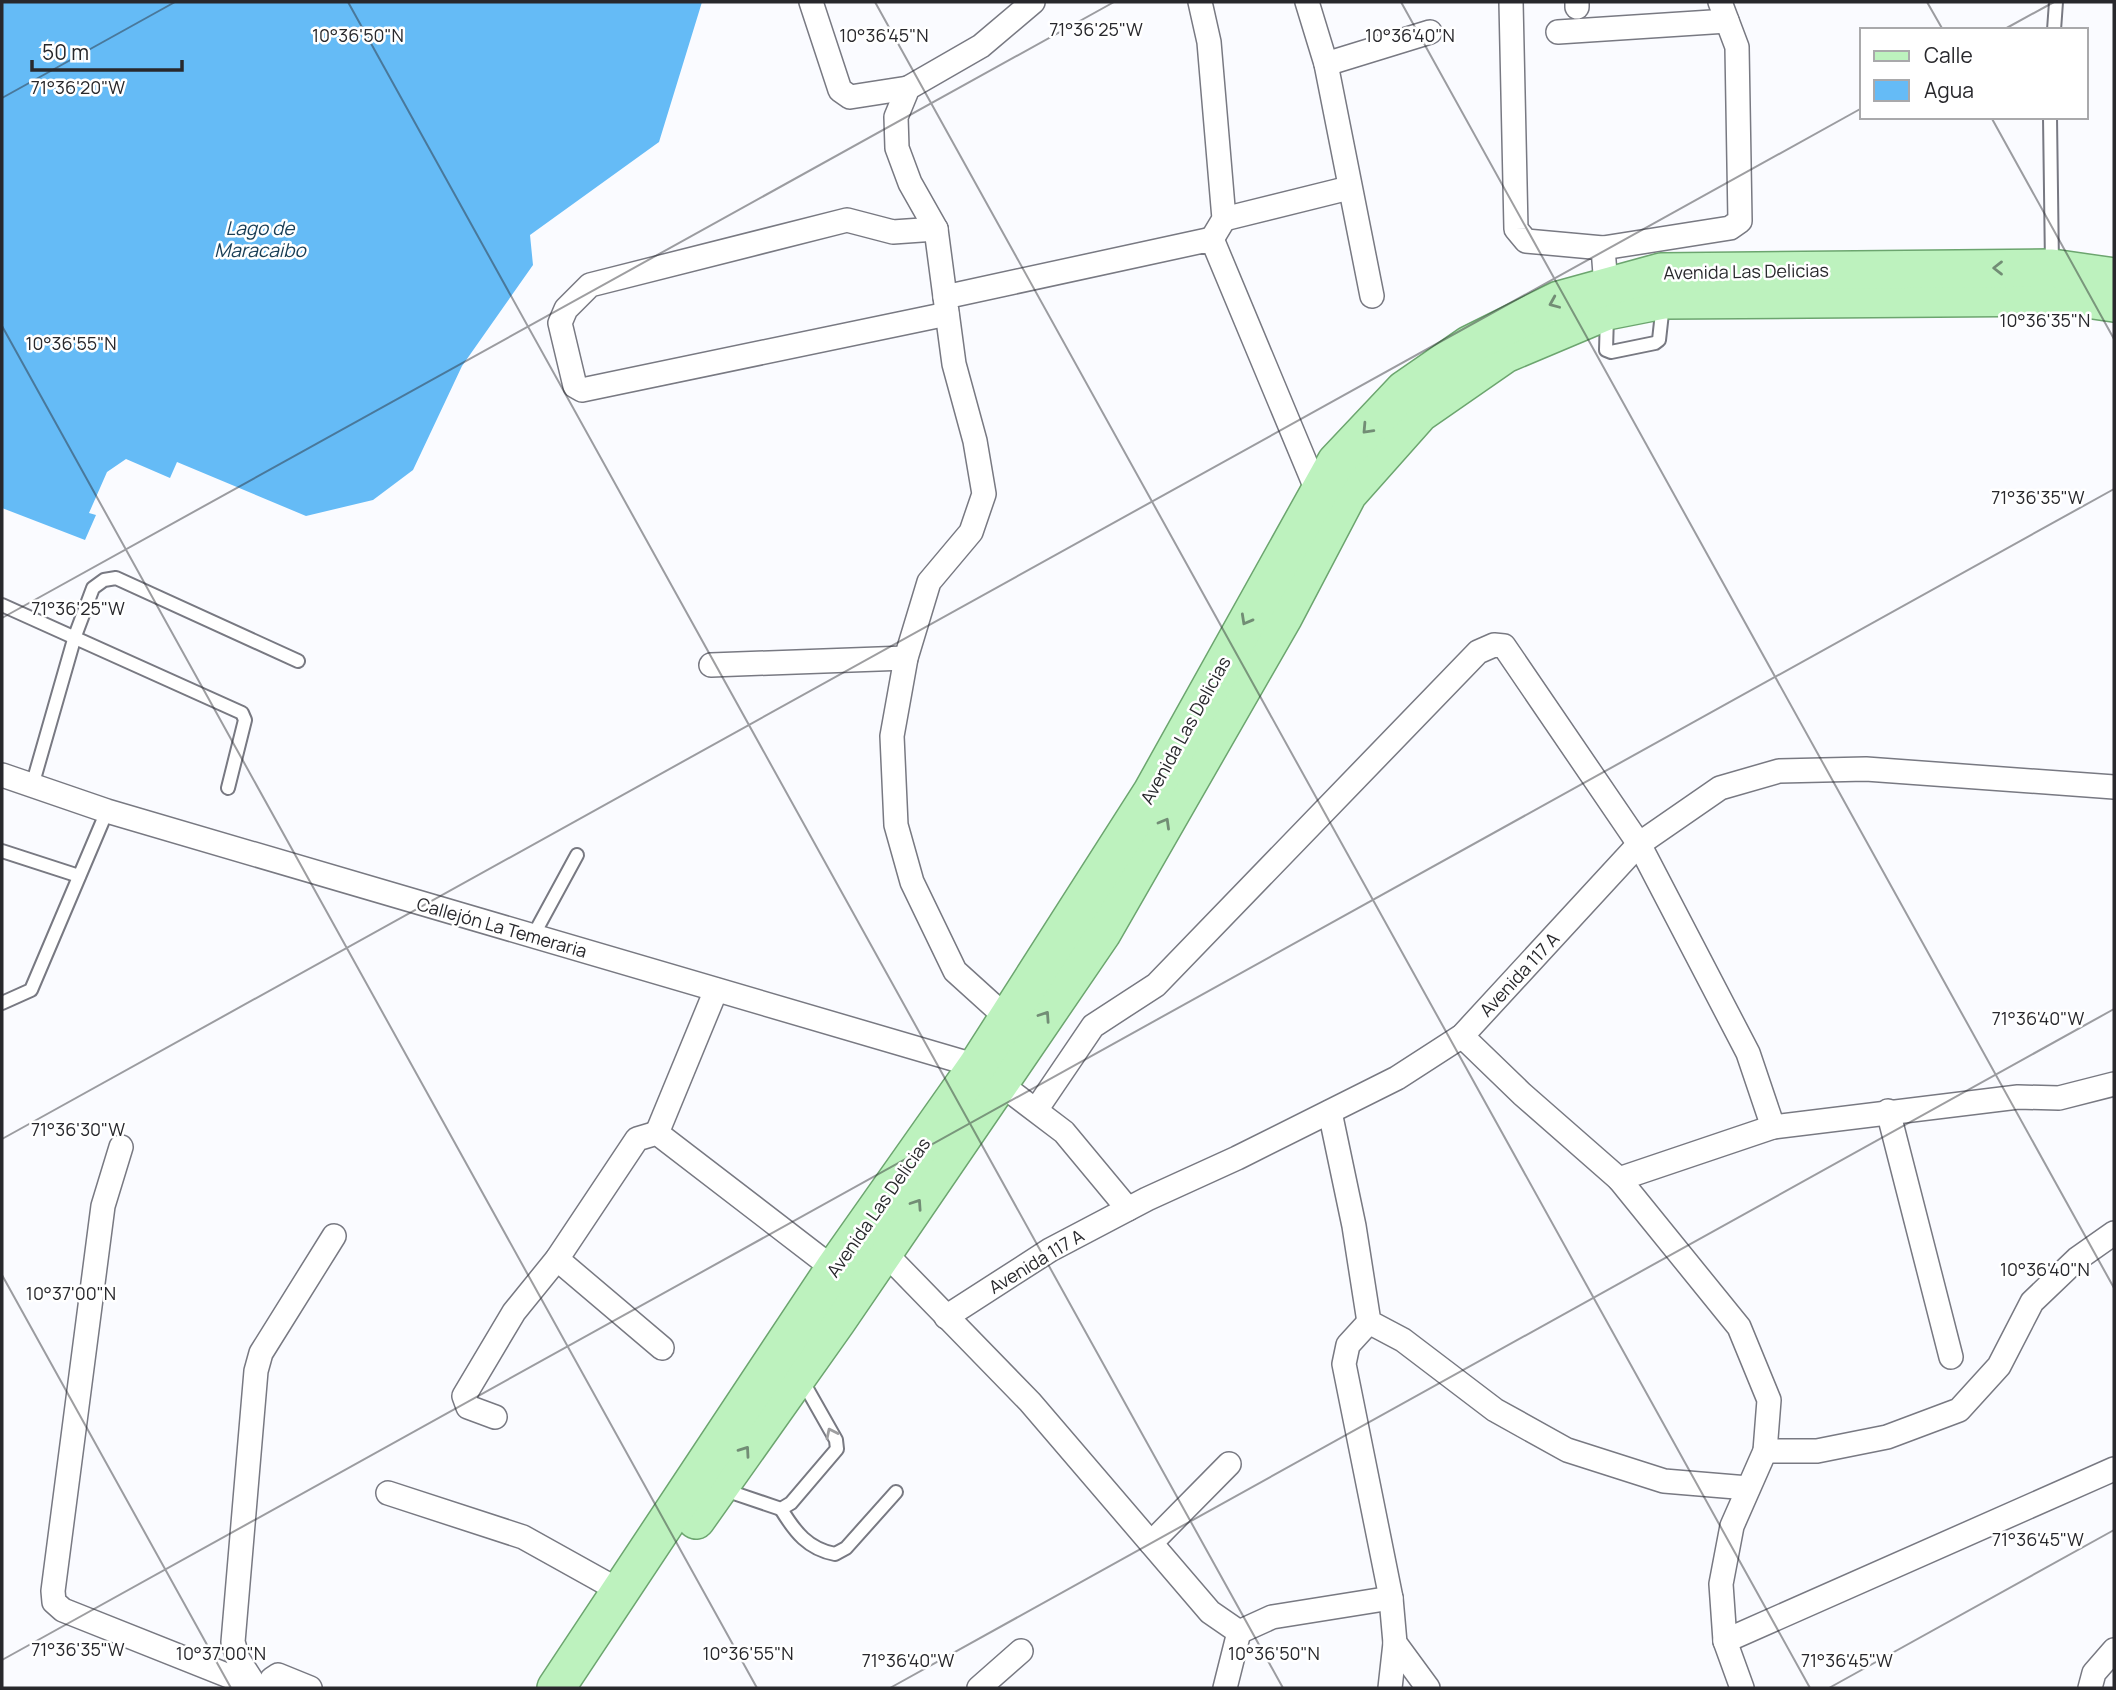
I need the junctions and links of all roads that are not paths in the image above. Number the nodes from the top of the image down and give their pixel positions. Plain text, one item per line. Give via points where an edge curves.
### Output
1 (811, 2) edge
2 (1033, 2) edge
3 (1200, 2) edge
4 (1307, 2) edge
5 (1511, 2) edge
6 (2056, 2) edge
7 (1723, 11) edge
8 (2054, 28) edge
9 (1430, 32) dead end
10 (1558, 32) dead end
11 (1326, 64) junction
12 (908, 88) junction
13 (2050, 119) edge
14 (1349, 188) junction
15 (1224, 219) junction
16 (936, 229) junction
17 (1212, 239) junction
18 (1603, 248) junction
19 (2052, 268) junction
20 (2114, 277) edge
21 (1372, 296) dead end
22 (1606, 299) junction
23 (2114, 303) edge
24 (946, 305) junction
25 (1318, 494) junction
26 (2, 605) edge
27 (75, 636) junction
28 (906, 658) junction
29 (298, 661) dead end
30 (711, 665) dead end
31 (2, 775) edge
32 (32, 786) junction
33 (2114, 787) edge
34 (228, 788) dead end
35 (107, 811) junction
36 (1639, 844) junction
37 (2, 850) edge
38 (577, 855) dead end
39 (79, 876) junction
40 (533, 936) junction
41 (716, 989) junction
42 (2, 1003) edge
43 (1008, 1019) junction
44 (1462, 1036) junction
45 (989, 1073) junction
46 (2114, 1084) edge
47 (1036, 1110) junction
48 (1888, 1111) junction
49 (1330, 1112) junction
50 (1773, 1127) junction
51 (657, 1133) junction
52 (121, 1147) dead end
53 (1619, 1179) junction
54 (1128, 1209) junction
55 (2114, 1233) edge
56 (334, 1236) dead end
57 (884, 1252) junction
58 (557, 1259) junction
59 (834, 1269) junction
60 (946, 1317) junction
61 (1369, 1322) junction
62 (662, 1348) dead end
63 (1951, 1357) dead end
64 (799, 1375) junction
65 (495, 1417) dead end
66 (1765, 1451) junction
67 (1229, 1464) dead end
68 (2114, 1469) edge
69 (719, 1488) junction
70 (1748, 1488) junction
71 (896, 1492) dead end
72 (388, 1493) dead end
73 (781, 1509) junction
74 (1151, 1543) junction
75 (620, 1591) junction
76 (1391, 1598) junction
77 (1239, 1632) junction
78 (1725, 1641) junction
79 (1395, 1643) junction
80 (2114, 1650) edge
81 (1021, 1651) dead end
82 (261, 1688) edge
83 (310, 1688) edge
84 (556, 1688) edge
85 (580, 1688) edge
86 (979, 1688) edge
87 (1225, 1688) edge
88 (1390, 1688) edge
89 (1428, 1688) edge
90 (1742, 1688) edge
91 (2090, 1688) edge

1 - 12 street via 841,90 850,97
2 - 12 street via 981,46
3 - 15 street via 1209,42
4 - 11 street
5 - 18 street via 1516,229 1526,241
6 - 8 lane
7 - 10 street
7 - 18 street via 1737,47 1740,221 1730,228
9 - 11 street
11 - 14 street
12 - 16 street via 896,117 897,148
13 - 19 lane
14 - 15 street
14 - 21 street
15 - 17 street
16 - 24 street
16 - 24 street via 893,232 848,220 834,223 590,285 566,309 560,323 575,386 582,390
17 - 24 street
17 - 25 street
18 - 22 street
19 - 20 main road, Avenida Las Delicias
19 -> 22 main road, Avenida Las Delicias via 1661,272
22 - 23 main road, Avenida Las Delicias via 2073,297
22 -> 25 main road, Avenida Las Delicias via 1559,300 1469,345 1404,390 1336,462
45 -> 22 main road, Avenida Las Delicias via 1102,933 1284,616 1348,494 1420,413 1505,354
24 - 28 street via 954,364 984,494 971,532 929,582
25 -> 43 main road, Avenida Las Delicias via 1152,792
26 - 27 lane
27 - 29 lane via 93,588 116,578
27 - 32 lane
27 - 34 lane via 242,713 245,720
28 - 30 street
28 - 43 street via 892,736 896,825 912,882 955,971
31 - 32 street, Callejón La Temeraria
32 - 35 street, Callejón La Temeraria
33 - 36 street, Avenida 117 A via 1866,769 1779,771 1720,788
35 - 39 lane
35 - 40 street, Callejón La Temeraria
36 - 44 street, Avenida 117 A
36 - 47 street via 1504,646 1494,645 1479,652 1156,985 1093,1026
36 - 50 street via 1748,1053
37 - 39 lane
38 - 40 lane
39 - 42 lane via 30,990
40 - 41 street, Callejón La Temeraria
41 - 45 street, Callejón La Temeraria
41 - 51 street
43 - 45 main road, Avenida Las Delicias
44 - 49 street, Avenida 117 A via 1397,1078
44 - 53 street
45 - 47 street
57 -> 45 main road, Avenida Las Delicias
45 - 59 main road, Avenida Las Delicias
46 - 48 street via 2059,1098 2018,1097
47 - 54 street via 1064,1132
48 - 50 street
48 - 63 street
49 - 54 street, Avenida 117 A
49 - 61 street
50 - 53 street
51 - 58 street via 637,1139
51 - 59 street
52 - 82 street via 103,1206 54,1602 63,1610
53 - 66 street via 1740,1327 1769,1400
54 - 60 street, Avenida 117 A via 1050,1250
55 - 66 street via 2077,1259 2032,1302 1999,1366 1959,1410 1887,1437 1817,1451
56 - 82 street via 261,1353 256,1371 233,1642 238,1659
57 - 60 street
57 - 64 main road, Avenida Las Delicias
58 - 62 street
58 - 65 street via 514,1312 464,1396 468,1407
59 - 75 main road, Avenida Las Delicias
60 - 74 street via 1030,1402
61 - 70 street via 1403,1339 1495,1410 1567,1450 1664,1481
61 - 76 street via 1348,1346 1344,1364
69 -> 64 main road, Avenida Las Delicias
73 -> 64 lane via 837,1449
66 - 70 street
67 - 74 street
68 - 78 street
69 - 73 lane
69 - 85 main road, Avenida Las Delicias
70 - 78 street via 1732,1526 1721,1584
71 - 73 lane via 846,1548 835,1554 805,1541
72 - 75 street via 523,1537
74 - 77 street via 1210,1612
75 - 84 main road, Avenida Las Delicias
76 - 77 street via 1272,1617
76 - 79 street
77 - 87 street
78 - 90 street
79 - 88 street
79 - 89 street
80 - 91 street via 2094,1673
81 - 86 street
82 - 83 street via 278,1675

